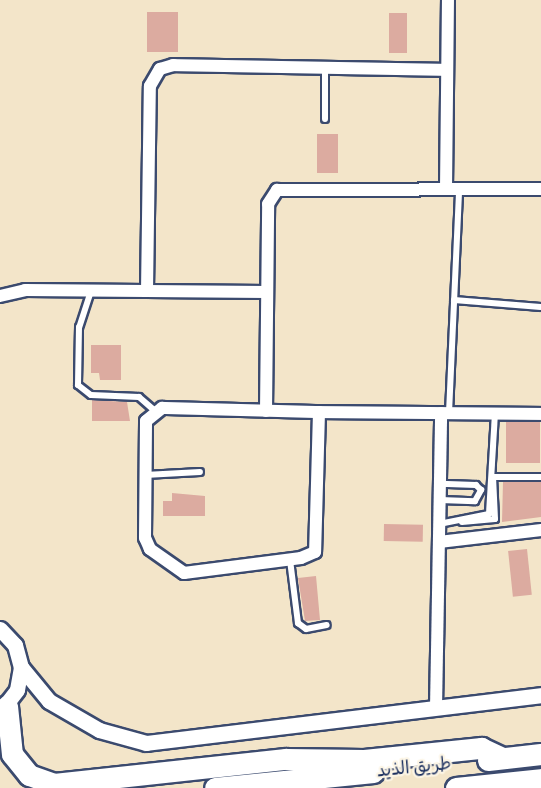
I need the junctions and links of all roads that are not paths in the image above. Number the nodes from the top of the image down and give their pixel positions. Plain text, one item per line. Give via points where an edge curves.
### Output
1 (448, 0) edge
2 (325, 68) junction
3 (447, 70) junction
4 (325, 119) dead end
5 (452, 189) junction
6 (541, 189) edge
7 (0, 283) edge
8 (25, 290) junction
9 (92, 290) junction
10 (147, 291) junction
11 (267, 292) junction
12 (0, 296) edge
13 (454, 300) junction
14 (541, 307) edge
15 (154, 410) junction
16 (266, 411) junction
17 (319, 412) junction
18 (445, 413) junction
19 (495, 414) junction
20 (541, 414) edge
21 (200, 472) dead end
22 (145, 475) junction
23 (493, 477) junction
24 (541, 477) edge
25 (440, 483) junction
26 (440, 500) junction
27 (439, 524) junction
28 (541, 530) edge
29 (439, 542) junction
30 (290, 560) junction
31 (327, 625) dead end
32 (0, 629) edge
33 (21, 668) junction
34 (541, 695) edge
35 (49, 701) junction
36 (5, 707) edge
37 (436, 708) junction
38 (541, 754) edge
39 (502, 758) junction
40 (541, 779) edge
41 (215, 788) edge
42 (456, 788) edge

1 - 3 street
2 - 3 street
2 - 4 lane
2 - 10 street via 173,65 155,74 150,86
3 - 5 street
5 - 6 street
5 - 11 street via 277,190 268,204
5 - 13 lane
7 - 8 street
8 - 9 street
8 - 12 street
9 - 10 street
9 - 15 lane via 80,327 78,386 91,395 139,397
10 - 11 street
11 - 16 street
13 - 14 lane
13 - 18 lane
15 - 16 street
15 - 22 street via 146,421
16 - 17 street
17 - 18 street
17 - 30 street via 317,547 307,557
18 - 19 street
18 - 25 street
19 - 20 street
19 - 23 lane
21 - 22 lane
22 - 30 street via 146,542 175,570
23 - 24 lane
23 - 27 lane via 488,516
25 - 26 street
25 - 26 lane via 476,484 480,490 475,501
26 - 27 street
27 - 29 street
28 - 29 street
29 - 37 street
30 - 31 lane via 298,623 306,629
32 - 33 street via 15,645
33 - 35 street
33 - 36 street
34 - 37 street
35 - 36 street
35 - 37 street via 99,730 146,743
36 - 39 highway via 12,754 29,775 54,784 286,759 364,760 481,748
38 - 39 highway, طريق الذيد
39 - 41 highway, طريق الذيد
40 - 42 highway, طريق الذيد

